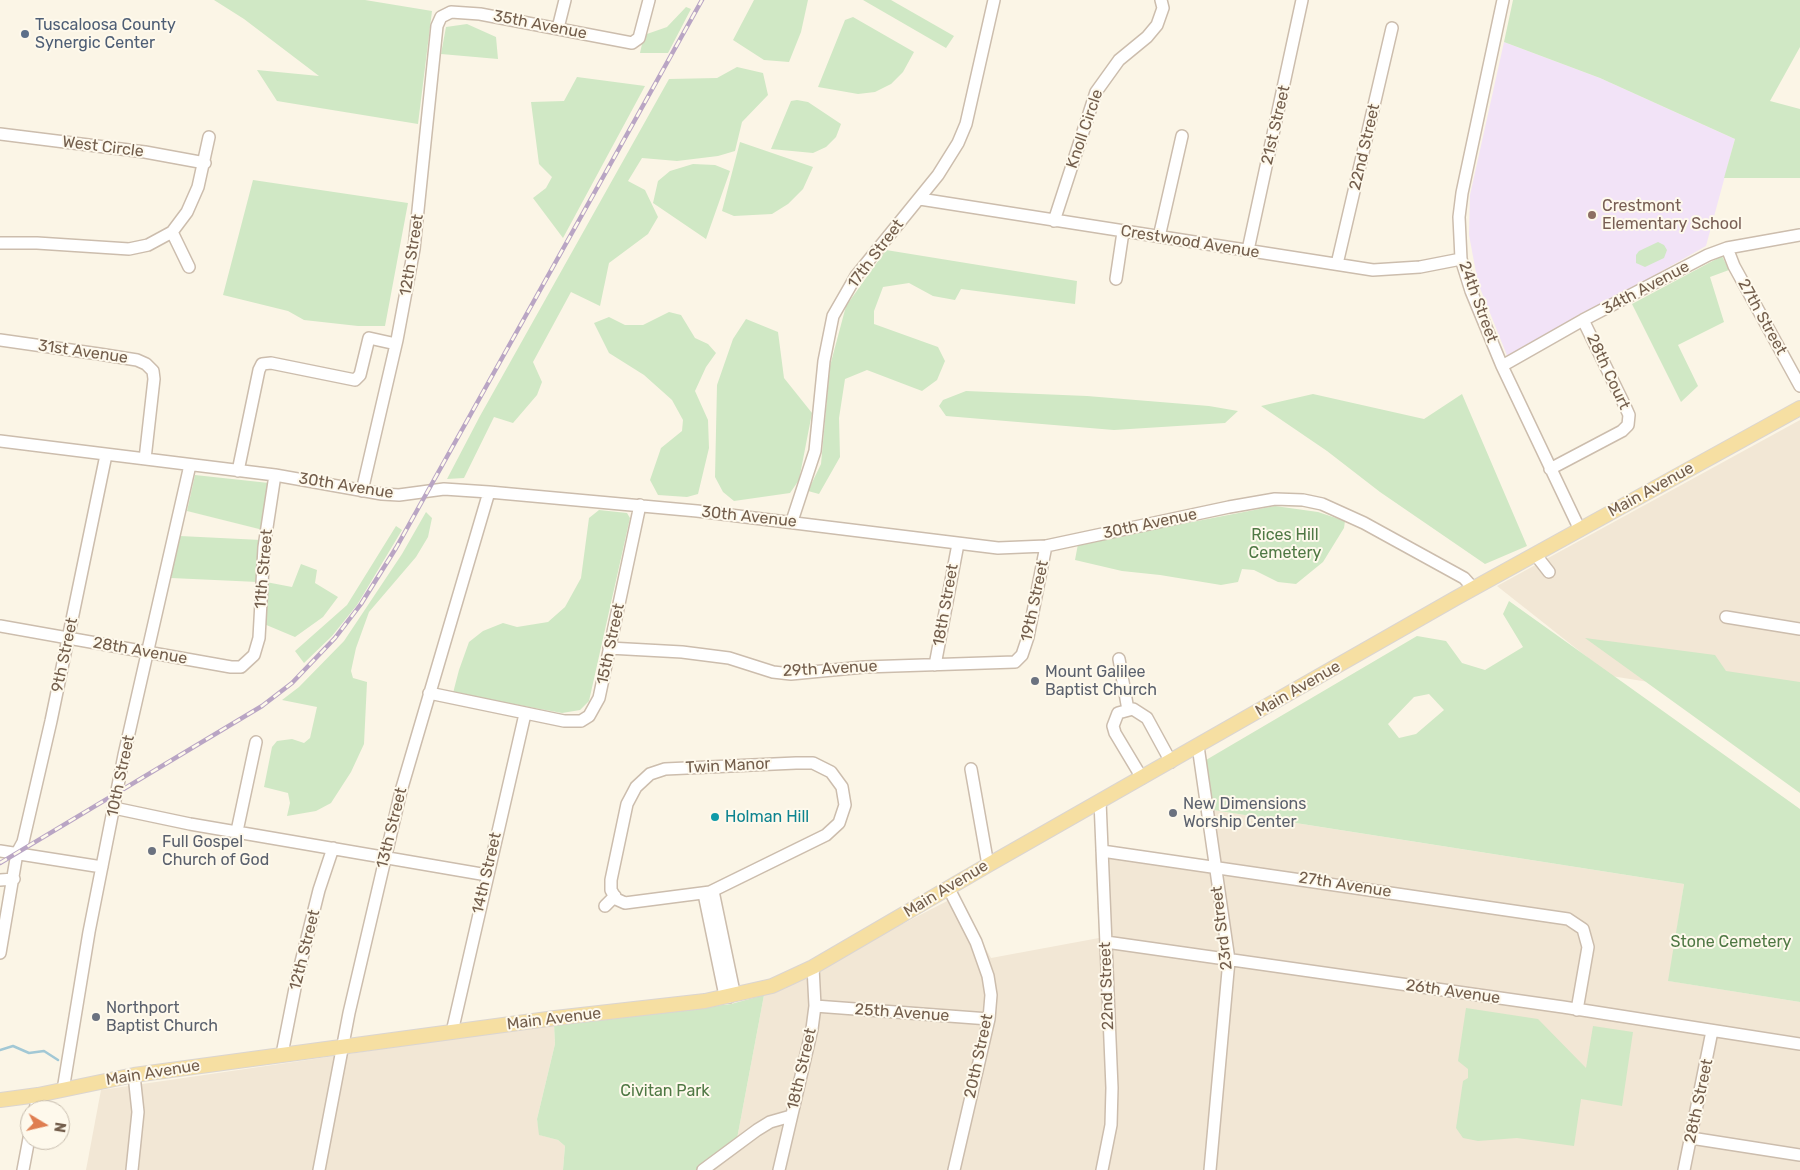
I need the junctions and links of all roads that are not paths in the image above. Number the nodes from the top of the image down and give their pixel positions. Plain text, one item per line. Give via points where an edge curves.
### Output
1 (564, 0) edge
2 (649, 0) edge
3 (994, 0) edge
4 (1161, 0) edge
5 (1302, 0) edge
6 (1503, 0) edge
7 (441, 17) joint
8 (558, 28) junction
9 (1392, 28) dead end
10 (0, 134) edge
11 (1182, 136) dead end
12 (209, 137) dead end
13 (205, 163) junction
14 (920, 199) junction
15 (1054, 221) junction
16 (172, 232) junction
17 (1123, 232) junction
18 (1800, 236) edge
19 (1159, 237) junction
20 (0, 243) edge
21 (1727, 248) junction
22 (1248, 250) junction
23 (1462, 259) junction
24 (1337, 264) junction
25 (189, 267) dead end
26 (1116, 279) dead end
27 (1583, 320) junction
28 (0, 340) edge
29 (396, 344) junction
30 (1502, 366) junction
31 (1800, 386) edge
32 (1800, 408) edge
33 (0, 441) edge
34 (106, 455) junction
35 (146, 459) junction
36 (190, 465) junction
37 (1550, 469) junction
38 (238, 471) junction
39 (275, 475) junction
40 (362, 491) junction
41 (489, 492) junction
42 (640, 505) junction
43 (792, 521) junction
44 (1580, 530) junction
45 (958, 544) junction
46 (1046, 546) junction
47 (1536, 554) junction
48 (1549, 572) dead end
49 (1473, 588) junction
50 (1726, 617) dead end
51 (0, 626) edge
52 (1800, 629) edge
53 (68, 638) junction
54 (609, 648) junction
55 (149, 652) junction
56 (1022, 655) joint
57 (1119, 659) dead end
58 (249, 662) joint
59 (935, 665) junction
60 (429, 693) junction
61 (1128, 710) junction
62 (525, 714) junction
63 (256, 742) dead end
64 (1198, 746) junction
65 (1170, 762) junction
66 (971, 769) dead end
67 (1142, 778) junction
68 (1100, 801) junction
69 (114, 808) junction
70 (237, 831) junction
71 (333, 848) junction
72 (0, 851) edge
73 (1102, 851) junction
74 (17, 853) junction
75 (385, 858) junction
76 (988, 864) junction
77 (1214, 866) junction
78 (102, 867) junction
79 (487, 876) junction
80 (14, 879) junction
81 (0, 880) edge
82 (949, 889) junction
83 (709, 892) junction
84 (615, 896) junction
85 (604, 906) dead end
86 (1106, 942) junction
87 (0, 953) edge
88 (1230, 960) junction
89 (813, 967) junction
90 (729, 997) junction
91 (815, 1006) junction
92 (1577, 1010) junction
93 (989, 1019) junction
94 (1712, 1031) junction
95 (452, 1032) junction
96 (1800, 1044) edge
97 (343, 1046) junction
98 (282, 1054) junction
99 (134, 1075) junction
100 (62, 1090) junction
101 (38, 1095) junction
102 (0, 1100) edge
103 (37, 1100) edge
104 (791, 1116) junction
105 (1691, 1138) junction
106 (26, 1150) edge
107 (1800, 1154) edge
108 (22, 1170) edge
109 (132, 1170) edge
110 (319, 1170) edge
111 (703, 1170) edge
112 (779, 1170) edge
113 (954, 1170) edge
114 (1102, 1170) edge
115 (1210, 1170) edge
116 (1684, 1170) edge

1 - 8 street
2 - 8 street, 35th Avenue via 639,38 632,43
3 - 14 street, 17th Street via 963,133
4 - 15 street, Knoll Circle via 1163,8 1157,24 1147,37 1119,60 1096,92
5 - 22 street, 21st Street
6 - 23 street, 24th Street via 1458,217
7 - 8 street, 35th Avenue via 451,12 480,14
7 - 29 street, 12th Street via 414,250
9 - 24 street, 22nd Street
10 - 13 street, West Circle via 146,152
11 - 19 street
12 - 13 street
13 - 16 street via 194,198
14 - 15 street, Crestwood Avenue
14 - 43 street, 17th Street via 856,276 834,316 824,361 815,451
15 - 17 street, Crestwood Avenue
16 - 20 street via 148,245 129,249 37,242
16 - 25 street
17 - 19 street, Crestwood Avenue
17 - 26 street
18 - 21 street, 34th Avenue
19 - 22 street, Crestwood Avenue
21 - 27 street, 34th Avenue
21 - 31 street, 27th Street
22 - 24 street, Crestwood Avenue
23 - 24 street, Crestwood Avenue via 1400,269 1374,270
23 - 30 street, 24th Street via 1471,291
27 - 30 street, 34th Avenue
27 - 37 street, 28th Court via 1629,415 1628,424 1622,431
28 - 35 street, 31st Avenue via 146,364 153,371 154,380
29 - 38 street via 369,338 360,376 355,380 271,362 262,364 258,370
29 - 40 street, 12th Street
30 - 37 street, 24th Street
32 - 44 main road, Main Avenue
33 - 34 street, 30th Avenue
34 - 35 street, 30th Avenue
34 - 53 street, 9th Street
35 - 36 street, 30th Avenue
36 - 38 street, 30th Avenue
36 - 55 street, 10th Street
37 - 44 street, 24th Street
38 - 39 street, 30th Avenue
39 - 40 street, 30th Avenue
39 - 58 street, 11th Street via 264,547 259,638
40 - 41 street, 30th Avenue via 399,495 444,489
41 - 42 street, 30th Avenue
41 - 60 street, 13th Street
42 - 43 street, 30th Avenue
42 - 54 street, 15th Street
43 - 45 street, 30th Avenue
44 - 47 main road, Main Avenue
45 - 46 street, 30th Avenue via 998,548
45 - 59 street, 18th Street
46 - 49 street, 30th Avenue via 1229,507 1275,499 1303,500 1322,504 1364,523 1464,578
46 - 56 street, 19th Street
47 - 48 street
47 - 49 main road, Main Avenue
49 - 64 main road, Main Avenue
50 - 52 street
51 - 53 street, 28th Avenue
53 - 55 street, 28th Avenue
53 - 74 street, 9th Street via 23,842
54 - 59 street, 29th Avenue via 729,658 773,672 791,674
54 - 62 street, 15th Street via 599,698 590,716 581,721
55 - 58 street, 28th Avenue via 231,667 241,667
55 - 69 street, 10th Street
56 - 59 street, 29th Avenue via 1015,662
57 - 61 street
60 - 62 street
60 - 75 street, 13th Street
61 - 65 street via 1140,712 1147,718
61 - 67 street via 1118,713 1113,726
62 - 79 street, 14th Street
63 - 70 street
64 - 65 main road, Main Avenue
64 - 77 street, 23rd Street
65 - 67 main road, Main Avenue
66 - 76 street
67 - 68 main road, Main Avenue
68 - 73 street, 22nd Street
68 - 76 main road, Main Avenue
69 - 70 street
69 - 78 street, 10th Street
70 - 71 street
71 - 75 street
71 - 98 street, 12th Street via 297,978
72 - 74 street
73 - 77 street, 27th Avenue
73 - 86 street, 22nd Street
74 - 78 street
74 - 80 street
75 - 79 street
75 - 97 street, 13th Street
76 - 82 main road, Main Avenue
77 - 88 street, 23rd Street
77 - 92 street, 27th Avenue via 1559,916 1576,922 1584,929 1588,956
78 - 100 street, 10th Street
79 - 95 street, 14th Street
80 - 81 street
80 - 87 street
82 - 89 main road, Main Avenue
82 - 93 street, 20th Street via 983,959 990,986
83 - 84 street, Twin Manor via 625,903
83 - 84 street, Twin Manor via 826,835 839,823 845,805 842,787 831,772 813,764 796,763 665,769 650,774 636,787 627,804 612,870 611,890
83 - 90 street via 733,987
84 - 85 street
86 - 88 street, 26th Avenue
86 - 114 street, 22nd Street via 1112,1097 1111,1125
88 - 92 street, 26th Avenue
88 - 115 street, 23rd Street
89 - 90 main road, Main Avenue via 772,986
89 - 91 street, 18th Street
90 - 95 main road, Main Avenue
91 - 93 street, 25th Avenue
91 - 104 street, 18th Street
92 - 94 street, 26th Avenue
93 - 113 street, 20th Street
94 - 96 street, 26th Avenue
94 - 105 street, 28th Street
95 - 97 main road, Main Avenue
97 - 98 main road, Main Avenue
97 - 110 street, 13th Street
98 - 99 main road, Main Avenue
99 - 100 main road, Main Avenue
99 - 109 street via 138,1112
100 - 101 main road, Main Avenue
101 - 102 main road, Main Avenue
101 - 103 street
104 - 111 street via 770,1122
104 - 112 street, 18th Street
105 - 107 street
105 - 116 street, 28th Street
106 - 108 street

